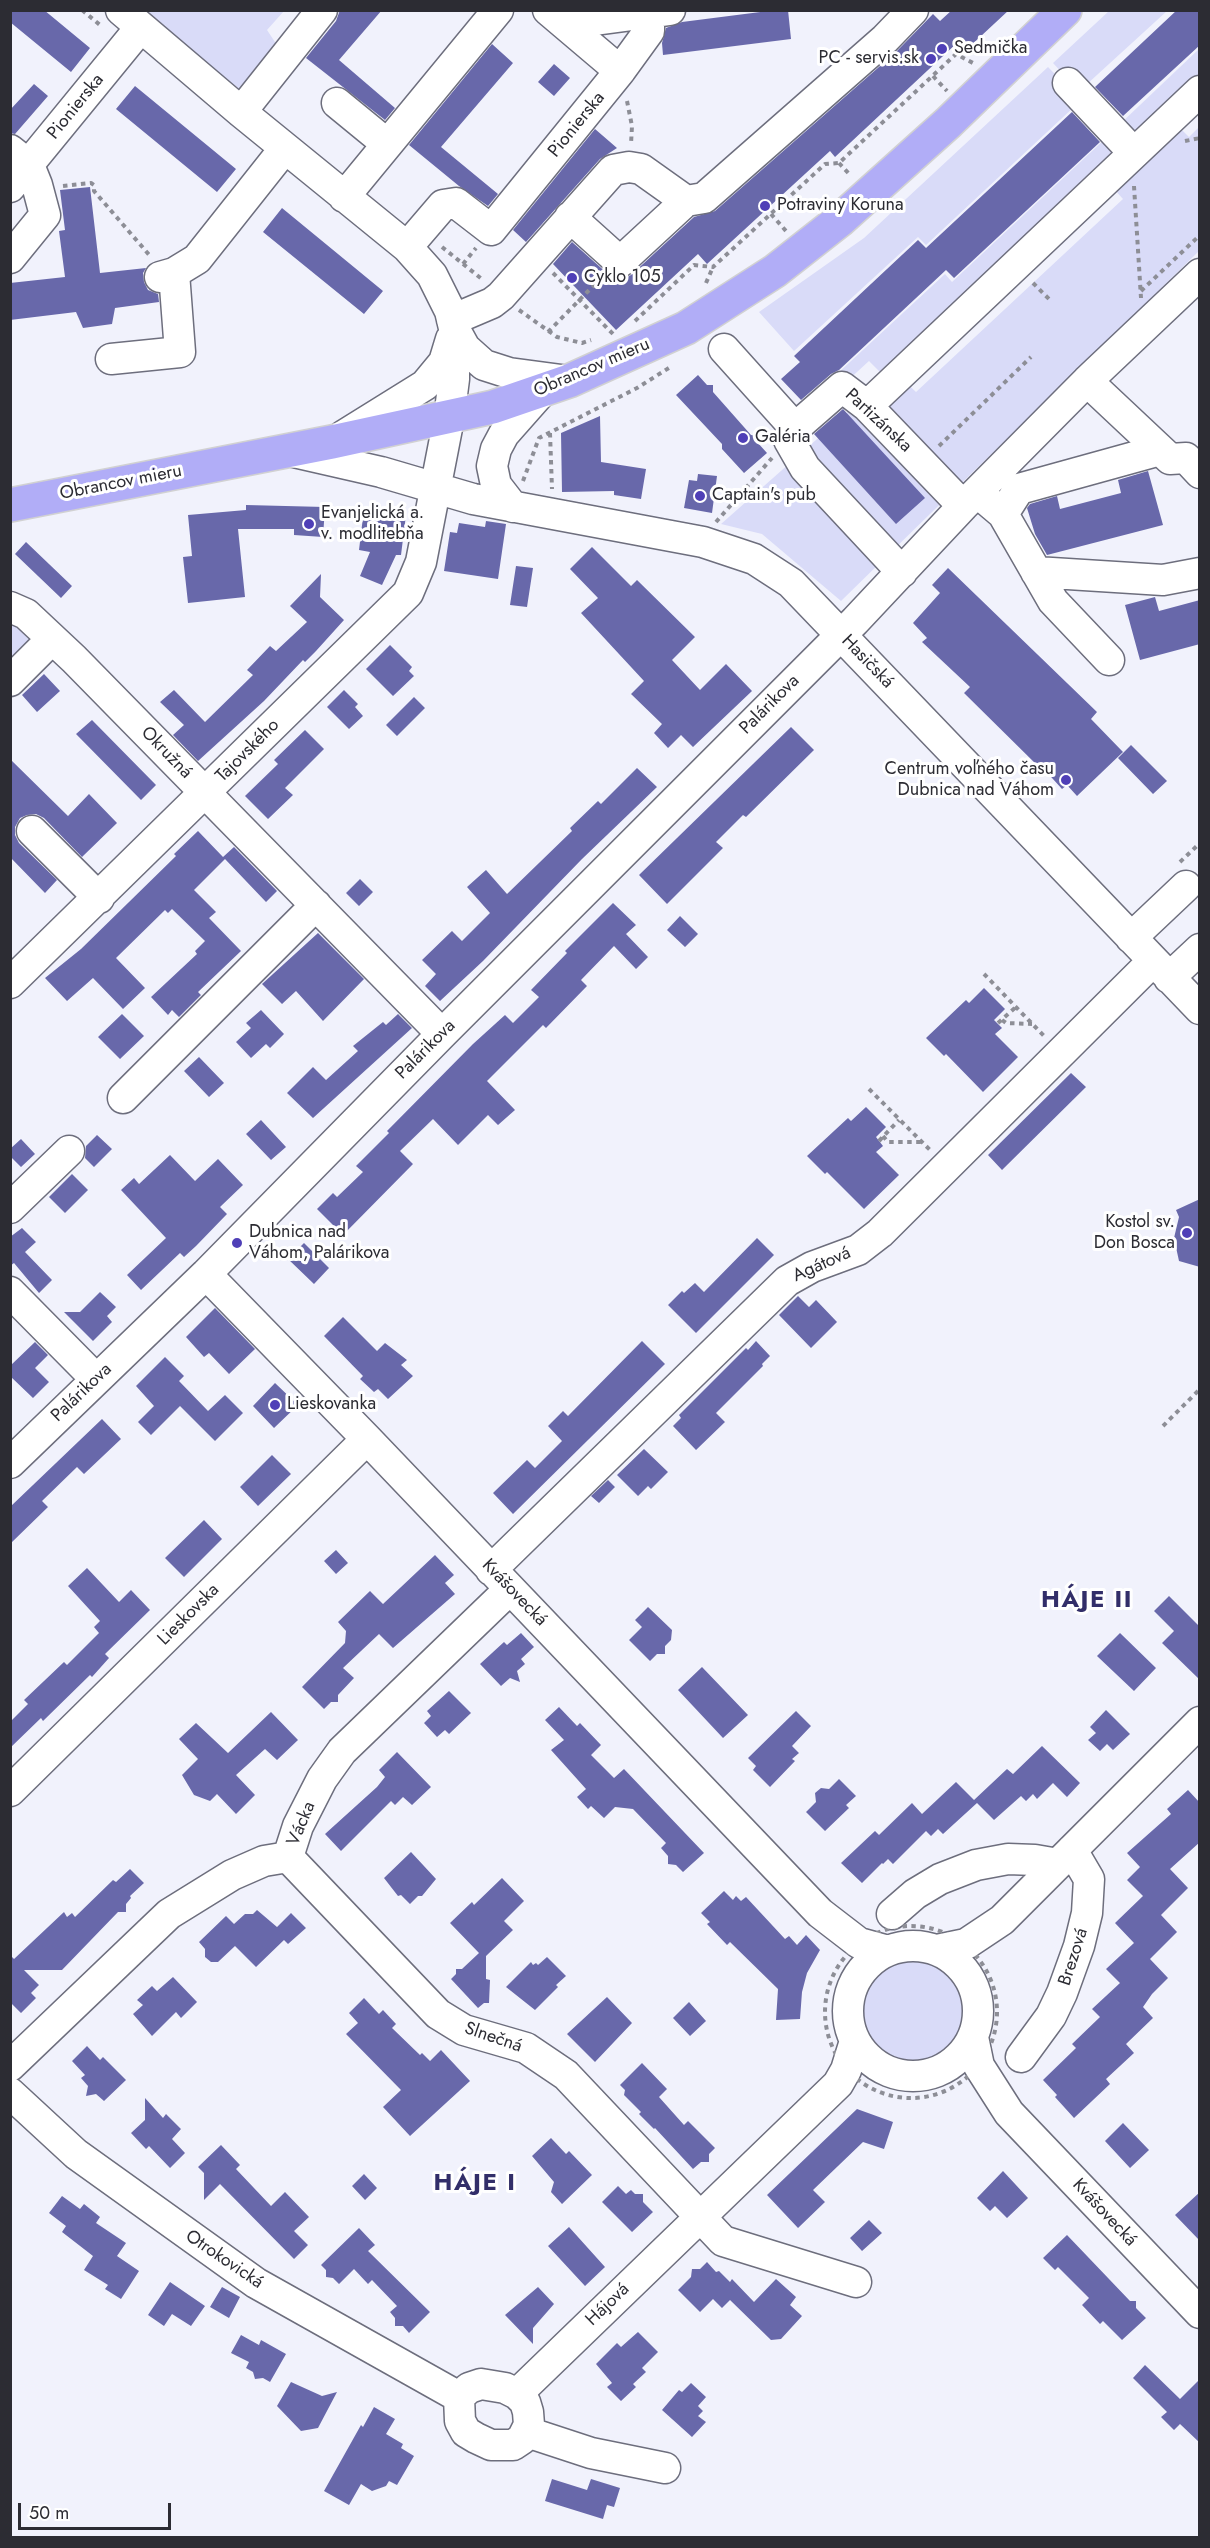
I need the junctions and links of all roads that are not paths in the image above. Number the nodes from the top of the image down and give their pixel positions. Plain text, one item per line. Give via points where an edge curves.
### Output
1 (322, 10) edge
2 (498, 10) edge
3 (877, 10) edge
4 (913, 10) edge
5 (1065, 10) edge
6 (660, 12) edge
7 (128, 15) edge
8 (556, 17) edge
9 (885, 39) junction
10 (620, 71) junction
11 (1068, 83) dead end
12 (1200, 91) edge
13 (337, 103) dead end
14 (241, 112) junction
15 (387, 144) junction
16 (285, 148) junction
17 (1133, 154) junction
18 (21, 169) edge
19 (344, 196) junction
20 (686, 201) junction
21 (570, 217) junction
22 (407, 247) junction
23 (10, 258) edge
24 (1200, 274) edge
25 (453, 324) junction
26 (724, 350) dead end
27 (111, 359) dead end
28 (1087, 381) junction
29 (556, 386) junction
30 (867, 406) junction
31 (449, 418) junction
32 (792, 434) junction
33 (332, 442) junction
34 (1160, 450) junction
35 (286, 451) junction
36 (1200, 472) edge
37 (434, 489) junction
38 (516, 498) junction
39 (970, 499) junction
40 (10, 505) edge
41 (1003, 514) junction
42 (902, 572) junction
43 (1036, 572) junction
44 (1200, 573) edge
45 (10, 607) edge
46 (841, 635) junction
47 (52, 639) junction
48 (1109, 660) dead end
49 (10, 681) edge
50 (206, 794) junction
51 (32, 831) dead end
52 (1186, 886) dead end
53 (99, 898) junction
54 (316, 905) junction
55 (1131, 938) junction
56 (1200, 949) edge
57 (1161, 969) junction
58 (10, 983) edge
59 (1199, 1008) edge
60 (442, 1034) junction
61 (123, 1098) dead end
62 (69, 1151) dead end
63 (10, 1208) edge
64 (206, 1274) junction
65 (10, 1292) edge
66 (96, 1379) junction
67 (367, 1438) junction
68 (10, 1463) edge
69 (501, 1580) junction
70 (1200, 1722) edge
71 (10, 1791) edge
72 (288, 1857) junction
73 (1065, 1857) junction
74 (892, 1914) dead end
75 (937, 1950) junction
76 (854, 1959) junction
77 (973, 1963) junction
78 (973, 2037) junction
79 (855, 2041) junction
80 (1021, 2057) dead end
81 (10, 2067) edge
82 (888, 2071) junction
83 (960, 2073) junction
84 (846, 2077) junction
85 (10, 2093) edge
86 (700, 2217) junction
87 (856, 2282) dead end
88 (1200, 2313) edge
89 (517, 2394) junction
90 (459, 2397) junction
91 (527, 2432) junction
92 (664, 2468) dead end

1 - 14 street
2 - 15 street
3 - 9 street
4 - 9 street
5 - 29 main road, Obrancov mieru via 895,172 775,272 686,328
6 - 8 street
6 - 10 street, Pionierska
7 - 14 street, Pionierska
7 - 18 street, Pionierska
8 - 10 street
9 - 20 street via 704,198
10 - 22 street, Pionierska via 491,230 456,203 443,205
11 - 17 street
12 - 17 street
13 - 15 street
14 - 16 street, Pionierska
15 - 19 street
16 - 19 street, Pionierska
16 - 27 street via 197,259 167,275 180,352
17 - 30 street
18 - 23 street via 45,214
19 - 22 street, Pionierska
20 - 21 street via 641,169 629,167 613,170
20 - 21 street via 620,262
21 - 25 street via 501,296
22 - 25 street, Pionierska via 432,275
24 - 28 street
25 - 29 street via 465,348 484,365
25 - 31 street, Pionierska via 454,379
25 - 33 street via 444,362 425,384
26 - 32 street
28 - 34 street
28 - 39 street
29 - 31 main road, Obrancov mieru
29 - 38 street via 504,434 496,448 492,466 496,485
30 - 32 street, Partizánska via 842,387
30 - 39 street, Partizánska via 922,463
31 - 33 main road, Obrancov mieru
31 - 37 street, Tajovského
32 - 42 street via 805,468
33 - 35 main road, Obrancov mieru
34 - 36 street via 1170,459 1186,458
34 - 41 street via 1019,489
35 - 37 street, Hasičská via 370,469
35 - 40 main road, Obrancov mieru
37 - 38 street, Hasičská
37 - 50 street, Tajovského via 421,562 408,593
38 - 46 street, Hasičská via 703,542 754,559 791,583
39 - 41 street, Partizánska
39 - 42 street
41 - 43 street
42 - 46 street
43 - 44 street via 1163,580
43 - 48 street via 1053,602
45 - 47 street, Okružná via 26,614
46 - 55 street, Hasičská
46 - 60 street, Palárikova
47 - 49 street
47 - 50 street, Okružná
50 - 53 street, Tajovského
50 - 54 street, Okružná
51 - 53 street
52 - 55 street
53 - 58 street, Tajovského
54 - 60 street, Okružná
54 - 61 street
55 - 57 street, Hasičská
56 - 57 street, Agátová
57 - 59 street, Hasičská
57 - 69 street, Agátová via 880,1233 858,1250 787,1281
60 - 64 street, Palárikova
62 - 63 street
64 - 66 street, Palárikova
64 - 67 street, Kvášovecká
65 - 66 street
66 - 68 street, Palárikova
67 - 69 street, Kvášovecká
67 - 71 street, Lieskovska
69 - 72 street, Vácka via 342,1750 298,1826
69 - 76 street, Kvášovecká via 820,1913
70 - 73 street
72 - 81 street, Vácka via 264,1861 232,1875 169,1914
72 - 86 street, Slnečná via 438,2014 464,2030 526,2048 566,2075
73 - 74 street via 1008,1859 976,1865 940,1879
73 - 77 street via 1002,1920
73 - 80 street, Brezová via 1089,1879 1080,1946 1051,2016
75 - 76 street via 904,1947 888,1951 869,1963
75 - 77 street
75 - 77 street via 964,1971
76 - 79 street via 849,2021
77 - 78 street via 978,2020
78 - 83 street
78 - 83 street via 952,2064
79 - 82 street
79 - 84 street, Hájová
82 - 83 street via 920,2076
82 - 84 street
83 - 88 street, Kvášovecká via 1009,2113
84 - 86 street, Hájová
85 - 90 street, Otrokovická via 76,2154 256,2283
86 - 87 street via 723,2241
86 - 89 street, Hájová
89 - 90 street via 481,2384
89 - 91 street via 528,2412
90 - 91 street via 460,2421 466,2432 476,2438 491,2445 513,2445
91 - 92 street via 591,2453

